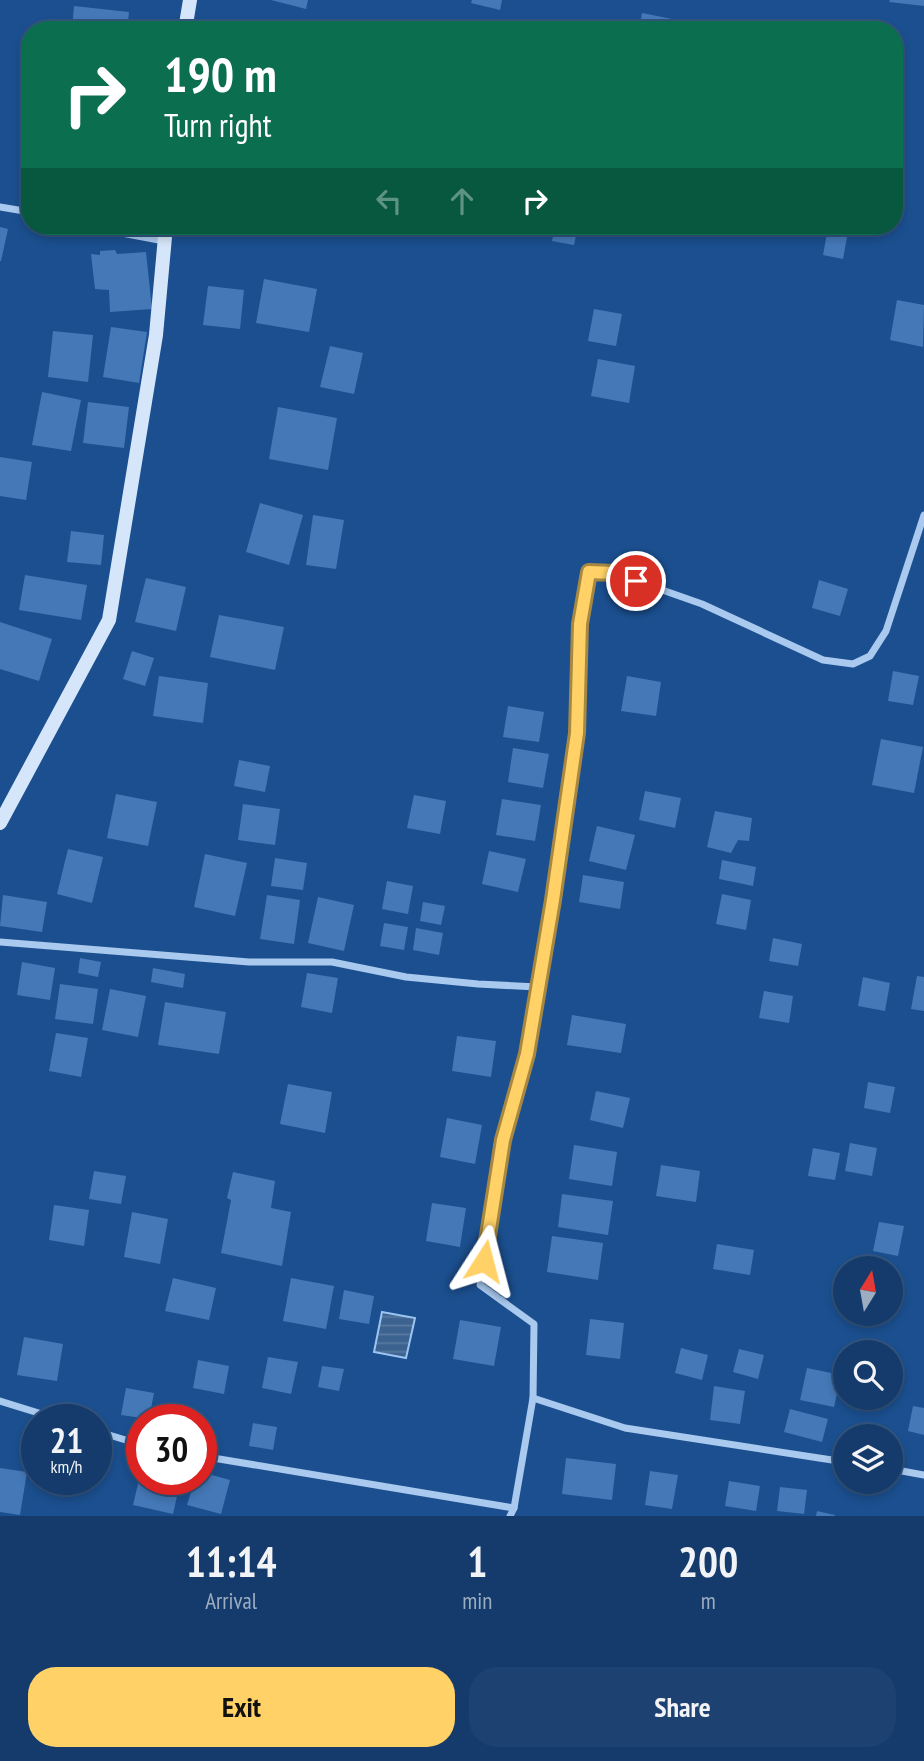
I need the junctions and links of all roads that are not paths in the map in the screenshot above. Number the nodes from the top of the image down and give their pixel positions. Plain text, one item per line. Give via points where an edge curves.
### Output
1 (190, 0) edge
2 (186, 21) edge
3 (0, 206) edge
4 (21, 210) edge
5 (132, 235) edge
6 (165, 235) edge
7 (164, 241) junction
8 (924, 515) edge
9 (0, 823) edge
10 (0, 942) edge
11 (537, 987) junction
12 (533, 1398) junction
13 (0, 1401) edge
14 (21, 1408) edge
15 (217, 1459) edge
16 (833, 1460) edge
17 (903, 1471) edge
18 (924, 1475) edge
19 (512, 1512) edge

1 - 2 main road
3 - 4 street
5 - 7 street
6 - 7 main road
7 - 9 main road via 156,335 109,620
8 - 11 street via 886,631 870,656 853,664 822,660 702,604 614,573 589,572 580,624 577,733
10 - 11 street via 249,962 332,962 406,976
11 - 12 street via 527,1054 503,1140 480,1285 534,1324
12 - 16 street via 625,1428
12 - 19 street
13 - 14 street
15 - 19 street
17 - 18 street

